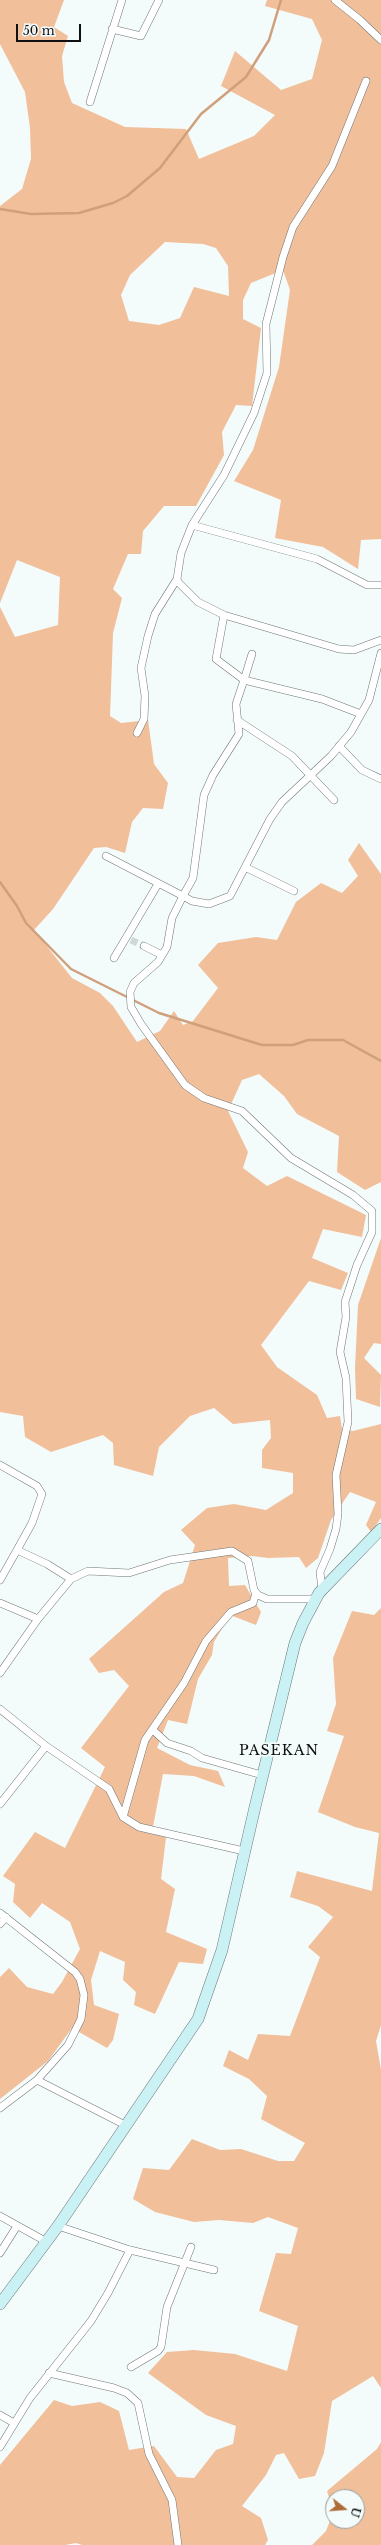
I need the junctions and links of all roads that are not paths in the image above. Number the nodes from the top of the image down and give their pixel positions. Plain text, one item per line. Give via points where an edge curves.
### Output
1 (122, 0) edge
2 (159, 0) edge
3 (334, 0) edge
4 (112, 29) junction
5 (381, 40) edge
6 (366, 81) dead end
7 (90, 102) dead end
8 (192, 525) junction
9 (177, 579) junction
10 (381, 585) edge
11 (224, 615) junction
12 (381, 640) edge
13 (381, 653) edge
14 (252, 654) dead end
15 (244, 680) junction
16 (361, 714) junction
17 (237, 720) junction
18 (137, 733) dead end
19 (339, 746) junction
20 (309, 774) junction
21 (381, 779) edge
22 (334, 800) dead end
23 (106, 856) dead end
24 (246, 868) junction
25 (158, 884) junction
26 (294, 891) dead end
27 (183, 896) junction
28 (144, 946) tunnel mouth
29 (162, 955) junction
30 (114, 958) dead end
31 (0, 1465) edge
32 (381, 1529) edge
33 (17, 1550) junction
34 (71, 1579) junction
35 (0, 1580) edge
36 (322, 1590) junction
37 (256, 1593) junction
38 (315, 1599) junction
39 (0, 1603) edge
40 (38, 1619) junction
41 (0, 1672) edge
42 (0, 1709) edge
43 (153, 1730) junction
44 (46, 1746) junction
45 (262, 1776) junction
46 (0, 1804) edge
47 (122, 1817) junction
48 (244, 1851) junction
49 (3, 1915) edge
50 (0, 1924) edge
51 (37, 2080) junction
52 (0, 2108) edge
53 (128, 2126) junction
54 (0, 2216) edge
55 (17, 2226) junction
56 (58, 2226) junction
57 (47, 2242) junction
58 (191, 2247) dead end
59 (130, 2250) junction
60 (0, 2253) edge
61 (183, 2264) junction
62 (214, 2270) dead end
63 (0, 2304) edge
64 (131, 2367) dead end
65 (49, 2373) junction
66 (0, 2415) edge
67 (14, 2423) junction
68 (0, 2447) edge
69 (178, 2545) edge

1 - 4 street
2 - 4 street via 141,36
3 - 5 street
4 - 7 street
6 - 8 street via 332,166 293,227 266,324 267,373 254,413 224,475
8 - 9 street via 181,553
8 - 10 street via 316,560 367,586
9 - 11 street via 198,602
9 - 18 street via 155,614 148,636 141,668 145,696 144,719
11 - 12 street via 339,649 354,650
11 - 15 street via 216,659
13 - 16 street via 369,700
14 - 15 street
15 - 16 street via 322,698
15 - 17 street via 236,704
16 - 19 street
17 - 20 street via 287,752
17 - 27 street via 238,738 213,775 204,794 196,870
19 - 20 street
19 - 21 street via 362,770
20 - 22 street
20 - 24 street via 282,802 270,819
23 - 25 street
24 - 26 street
24 - 27 street via 230,896 221,902 202,904
25 - 27 street
25 - 30 street via 129,939
27 - 29 street via 172,918 167,947
28 - 29 street
29 - 36 street via 137,980 130,992 131,1007 190,1089 204,1098 242,1111 290,1158 353,1195 372,1211 372,1232 357,1265 345,1302 346,1317 340,1352 346,1378 348,1422 336,1475 336,1529 320,1572
31 - 33 street via 37,1486 42,1494 32,1523
32 - 36 street
33 - 34 street
33 - 35 street
34 - 37 street via 88,1571 129,1574 170,1560 232,1551 248,1561
34 - 40 street
36 - 38 street
37 - 38 street via 267,1599
37 - 43 street via 253,1603 231,1612 206,1641 184,1683
38 - 45 street via 295,1644
39 - 40 street
40 - 41 street
42 - 44 street
43 - 45 street via 168,1743 202,1758
43 - 47 street via 145,1740
44 - 46 street
44 - 47 street via 109,1789
45 - 48 street
47 - 48 street via 139,1827
48 - 53 street via 222,1950 207,1999 187,2039
49 - 50 street
49 - 51 street via 75,1972 83,1989 81,2019 68,2045
51 - 52 street
51 - 53 street
53 - 56 street
54 - 55 street
55 - 57 street
55 - 60 street
56 - 57 street
56 - 59 street
57 - 63 street
58 - 61 street
59 - 61 street
59 - 65 street via 91,2321
61 - 62 street
61 - 64 street via 167,2307 161,2347
65 - 67 street
65 - 69 street via 127,2392 138,2402 149,2454 172,2500
66 - 67 street
67 - 68 street

